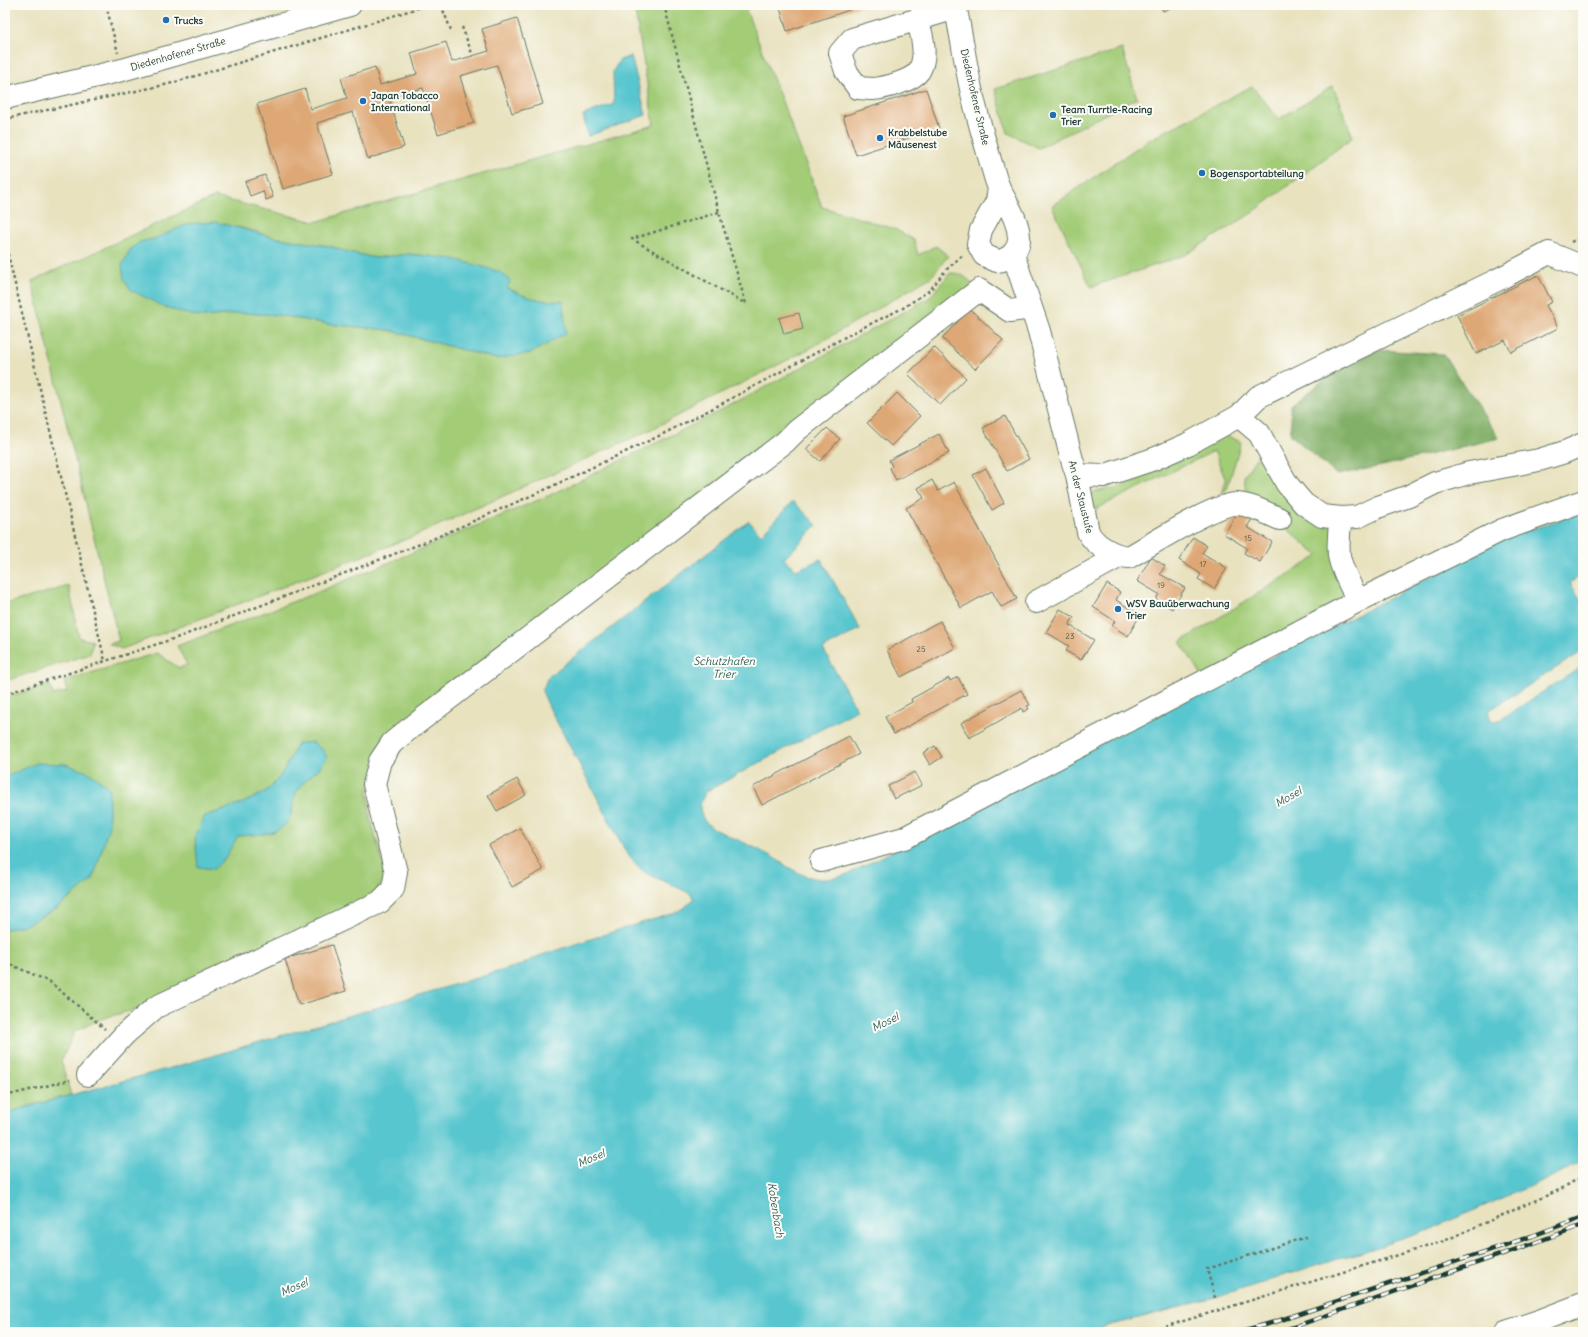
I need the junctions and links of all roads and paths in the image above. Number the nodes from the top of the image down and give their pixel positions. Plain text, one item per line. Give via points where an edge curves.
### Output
1 (106, 5) edge
2 (350, 5) edge
3 (426, 5) edge
4 (441, 5) edge
5 (664, 5) edge
6 (956, 6) edge
7 (926, 13) edge
8 (462, 26) dead end
9 (451, 30) dead end
10 (473, 56) dead end
11 (122, 70) junction
12 (5, 98) edge
13 (5, 119) edge
14 (999, 188) junction
15 (719, 212) junction
16 (1015, 220) junction
17 (986, 222) junction
18 (5, 242) edge
19 (979, 246) junction
20 (1013, 254) junction
21 (1583, 267) edge
22 (1031, 308) junction
23 (1239, 416) junction
24 (1583, 444) edge
25 (1077, 475) junction
26 (1583, 501) edge
27 (1340, 518) junction
28 (1280, 519) dead end
29 (1120, 556) junction
30 (1036, 602) dead end
31 (1358, 602) junction
32 (105, 661) junction
33 (5, 694) edge
34 (821, 861) dead end
35 (5, 962) edge
36 (119, 1040) junction
37 (88, 1075) joint
38 (5, 1096) edge
39 (1583, 1176) edge
40 (1306, 1237) dead end
41 (1215, 1298) dead end
42 (1583, 1304) edge
43 (1148, 1332) edge
44 (1506, 1332) edge

1 - 11 path
2 - 11 street, Diedenhofener Straße
3 - 13 path via 169,84
4 - 9 path
5 - 15 path
6 - 7 street
6 - 14 street, Diedenhofener Straße via 972,90
8 - 10 path
11 - 12 street, Diedenhofener Straße
14 - 16 street, Diedenhofener Straße
14 - 17 street via 997,201
15 - 15 path via 744,297 746,304 632,239
16 - 17 street via 1006,217
16 - 20 street, Diedenhofener Straße via 1019,242
17 - 19 street via 979,238
18 - 32 path
19 - 20 street via 987,258 997,261 1002,261
19 - 32 path via 955,261 930,290 903,308 652,439 428,541 182,636
20 - 22 street, An der Staustufe
21 - 23 street via 1549,253 1258,397
22 - 25 street, An der Staustufe
22 - 36 street via 1010,311 979,290 797,430 785,442 404,733 392,743 380,761 374,784 396,872 393,889 380,902 156,1007
23 - 25 street via 1154,459 1103,476
23 - 27 street via 1259,433 1287,484 1304,504 1322,516
24 - 27 street via 1539,460 1435,483 1357,517
25 - 29 street, An der Staustufe via 1088,532 1092,539
26 - 31 street via 1502,530
27 - 31 street via 1339,557
28 - 29 street via 1246,505 1234,504 1214,510 1129,557
29 - 30 street
31 - 34 street via 904,838
32 - 33 path
35 - 36 path via 50,982
36 - 37 street
37 - 38 path
39 - 43 path via 1559,1190 1444,1241
40 - 41 path via 1207,1269
42 - 44 street

